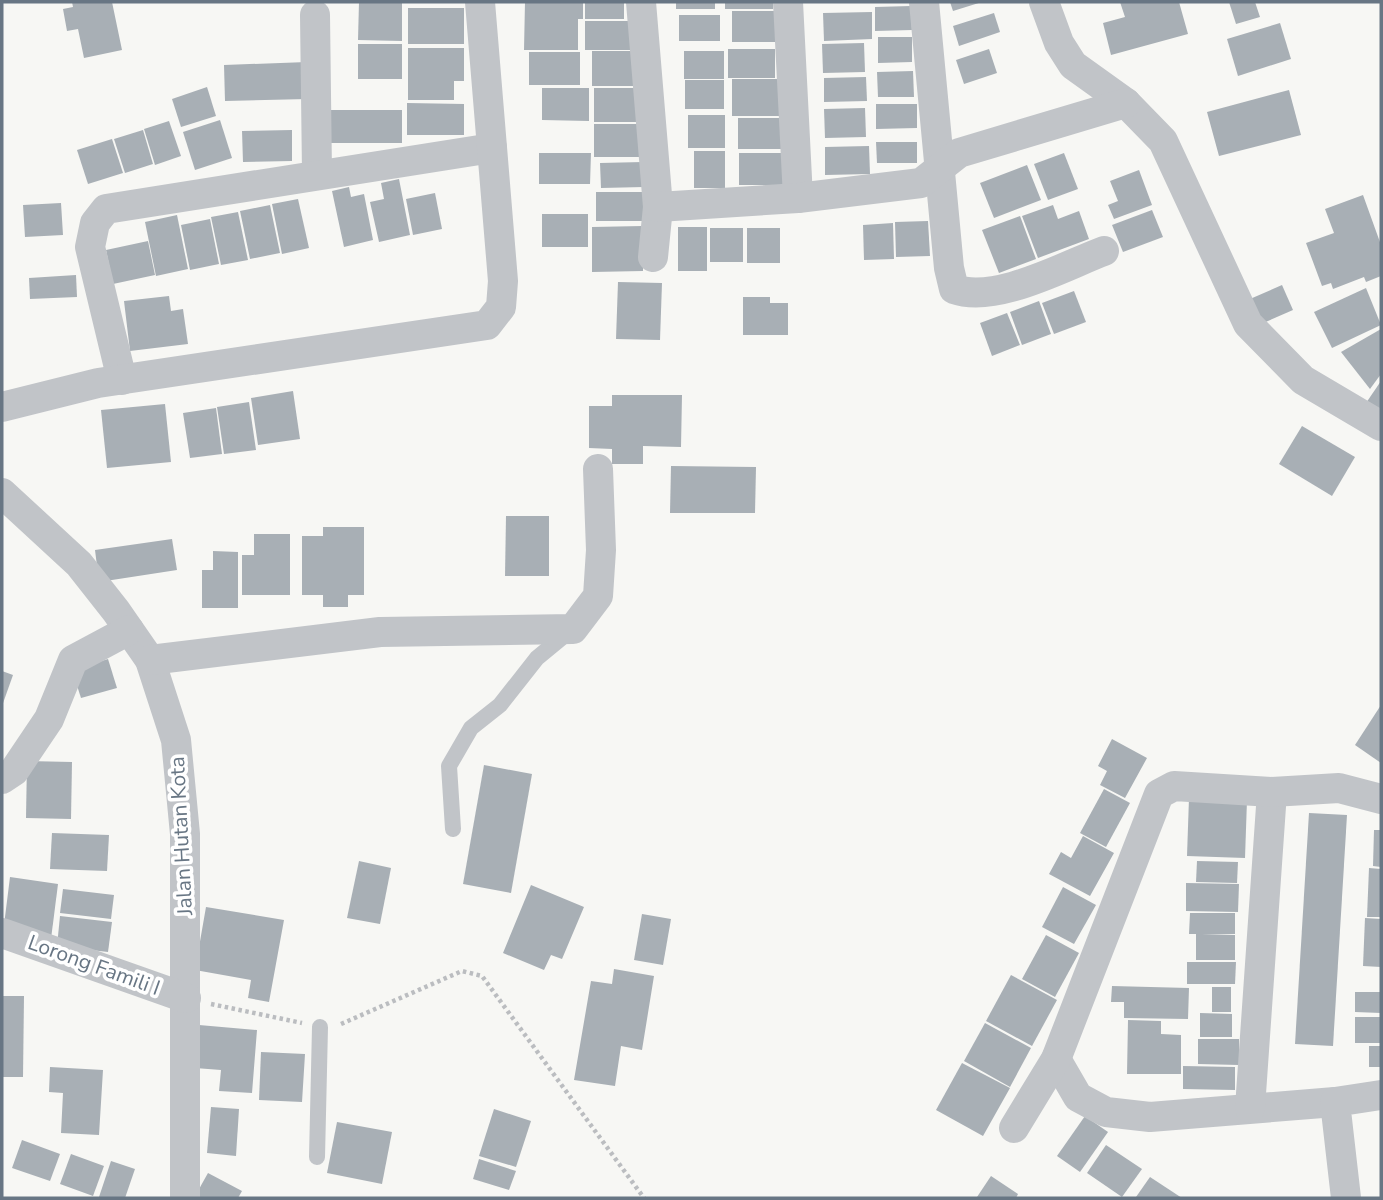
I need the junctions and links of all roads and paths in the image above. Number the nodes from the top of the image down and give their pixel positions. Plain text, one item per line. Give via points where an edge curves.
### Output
1 (480, 2) edge
2 (641, 2) edge
3 (788, 2) edge
4 (924, 2) edge
5 (1044, 2) edge
6 (316, 15) dead end
7 (1126, 103) junction
8 (492, 148) junction
9 (940, 168) junction
10 (317, 173) junction
11 (798, 198) junction
12 (658, 207) junction
13 (1104, 251) dead end
14 (653, 257) dead end
15 (122, 380) junction
16 (2, 407) edge
17 (1381, 426) edge
18 (598, 469) dead end
19 (2, 493) edge
20 (573, 629) junction
21 (130, 630) junction
22 (150, 660) junction
23 (2, 779) edge
24 (1272, 792) junction
25 (1381, 799) edge
26 (453, 829) dead end
27 (2, 933) edge
28 (186, 998) junction
29 (320, 1027) junction
30 (1056, 1059) junction
31 (1381, 1095) edge
32 (1335, 1102) junction
33 (1251, 1108) junction
34 (1014, 1128) dead end
35 (317, 1157) dead end
36 (185, 1198) edge
37 (644, 1198) edge
38 (1346, 1198) edge

1 - 8 street
2 - 12 street
3 - 11 street
4 - 9 street
5 - 7 street via 1059,43 1073,65
6 - 10 street
7 - 9 street via 959,153
7 - 17 street via 1163,141 1248,324 1303,380
8 - 10 street
8 - 15 street via 503,281 501,307 487,326
9 - 11 street via 921,183
9 - 13 street via 954,289 967,294 989,292
10 - 15 street via 106,209 95,223 90,247
11 - 12 street
12 - 14 street
15 - 16 street
18 - 20 street via 598,596
19 - 21 street, Jalan Hutan Kota via 79,564
20 - 22 street via 380,632
20 - 26 lane via 537,658 500,705 471,728 449,766
21 - 22 street, Jalan Hutan Kota
21 - 23 street via 73,660 49,719 14,771
22 - 28 street, Jalan Hutan Kota via 176,740 185,834
24 - 25 street via 1339,788
24 - 30 street via 1174,786 1159,794
24 - 33 street
27 - 28 street, Lorong Famili I
28 - 29 path
28 - 36 street, Jalan Hutan Kota
29 - 35 lane
29 - 37 path via 349,1022 461,971 482,975
30 - 33 street via 1078,1097 1106,1112 1150,1117
30 - 34 street
31 - 32 street
32 - 33 street
32 - 38 street

